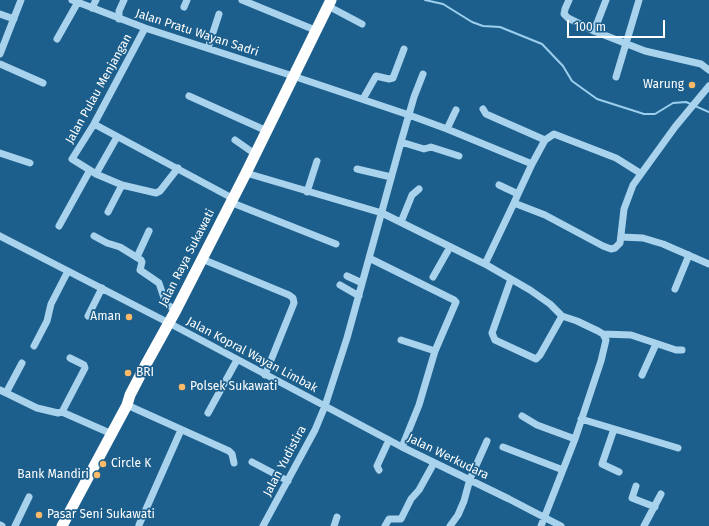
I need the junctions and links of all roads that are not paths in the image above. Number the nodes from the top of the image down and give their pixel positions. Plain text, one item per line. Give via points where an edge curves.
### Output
1 (21, 0) edge
2 (96, 0) edge
3 (124, 0) edge
4 (242, 0) edge
5 (569, 0) edge
6 (606, 0) edge
7 (639, 0) edge
8 (75, 1) edge
9 (330, 3) edge
10 (92, 8) junction
11 (0, 14) edge
12 (219, 14) dead end
13 (14, 19) junction
14 (119, 19) junction
15 (362, 24) dead end
16 (145, 28) junction
17 (315, 30) junction
18 (594, 31) junction
19 (57, 39) dead end
20 (626, 44) junction
21 (208, 48) junction
22 (404, 49) dead end
23 (0, 54) edge
24 (0, 64) edge
25 (709, 70) edge
26 (423, 74) dead end
27 (293, 76) junction
28 (616, 77) dead end
29 (43, 83) dead end
30 (707, 88) edge
31 (189, 96) dead end
32 (363, 99) junction
33 (483, 109) dead end
34 (456, 110) dead end
35 (409, 115) junction
36 (94, 124) junction
37 (447, 129) junction
38 (267, 130) junction
39 (117, 137) junction
40 (235, 140) dead end
41 (545, 140) junction
42 (401, 142) junction
43 (0, 153) edge
44 (255, 154) junction
45 (459, 156) dead end
46 (317, 161) dead end
47 (30, 163) dead end
48 (532, 164) junction
49 (178, 168) junction
50 (357, 169) dead end
51 (93, 172) junction
52 (246, 173) junction
53 (640, 173) junction
54 (391, 177) junction
55 (122, 185) junction
56 (499, 185) dead end
57 (419, 189) dead end
58 (306, 192) junction
59 (518, 194) junction
60 (231, 200) junction
61 (514, 204) junction
62 (108, 212) dead end
63 (382, 213) junction
64 (401, 222) junction
65 (59, 226) dead end
66 (149, 231) dead end
67 (0, 236) edge
68 (94, 236) dead end
69 (621, 237) junction
70 (336, 244) dead end
71 (450, 247) junction
72 (690, 255) junction
73 (137, 257) junction
74 (369, 258) junction
75 (202, 259) junction
76 (485, 264) junction
77 (709, 264) edge
78 (68, 271) junction
79 (348, 276) dead end
80 (433, 276) dead end
81 (510, 279) junction
82 (362, 283) junction
83 (340, 285) dead end
84 (102, 288) junction
85 (675, 289) dead end
86 (359, 296) junction
87 (176, 310) junction
88 (88, 316) dead end
89 (562, 316) junction
90 (169, 323) junction
91 (603, 334) junction
92 (401, 340) dead end
93 (656, 344) junction
94 (34, 346) dead end
95 (682, 350) dead end
96 (435, 351) junction
97 (70, 358) dead end
98 (237, 360) junction
99 (22, 363) dead end
100 (266, 374) junction
101 (642, 375) dead end
102 (3, 392) edge
103 (127, 405) junction
104 (325, 406) junction
105 (62, 412) junction
106 (208, 413) dead end
107 (522, 416) dead end
108 (581, 419) junction
109 (614, 429) junction
110 (181, 430) junction
111 (112, 434) junction
112 (575, 439) junction
113 (389, 440) junction
114 (486, 441) dead end
115 (402, 447) junction
116 (503, 447) dead end
117 (678, 448) dead end
118 (252, 462) dead end
119 (234, 463) dead end
120 (434, 463) junction
121 (379, 470) dead end
122 (563, 470) junction
123 (619, 472) dead end
124 (470, 480) junction
125 (288, 481) junction
126 (636, 486) dead end
127 (661, 494) dead end
128 (29, 497) dead end
129 (655, 507) junction
130 (337, 517) dead end
131 (545, 518) junction
132 (139, 525) dead end
133 (15, 526) edge
134 (62, 526) edge
135 (263, 526) edge
136 (334, 526) edge
137 (385, 526) edge
138 (450, 526) edge
139 (541, 526) edge
140 (561, 526) edge
141 (644, 526) edge

1 - 13 street
2 - 10 street
3 - 14 street via 119,11
4 - 17 street
5 - 18 street via 564,14
6 - 18 street
7 - 20 street
8 - 10 street, Jalan Pratu Wayan Sadri
8 - 19 street
9 - 15 street
9 - 17 highway, Jalan Raya Sukawati
10 - 14 street, Jalan Pratu Wayan Sadri
11 - 13 street
12 - 21 street
13 - 23 street
14 - 16 street, Jalan Pratu Wayan Sadri
16 - 21 street, Jalan Pratu Wayan Sadri
16 - 36 street, Jalan Pulau Menjangan
17 - 27 highway, Jalan Raya Sukawati
18 - 20 street
20 - 25 street via 701,64
20 - 28 street
21 - 27 street, Jalan Pratu Wayan Sadri
22 - 32 street via 393,78 376,76
24 - 29 street
26 - 35 street, Jalan Yudistira
27 - 32 street, Jalan Pratu Wayan Sadri
27 - 38 highway, Jalan Raya Sukawati
30 - 53 street
31 - 38 street
32 - 35 street, Jalan Pratu Wayan Sadri
33 - 41 street via 486,114
34 - 37 street
35 - 37 street, Jalan Pratu Wayan Sadri
35 - 42 street, Jalan Yudistira
36 - 39 street
36 - 51 street, Jalan Pulau Menjangan via 72,159
37 - 48 street, Jalan Pratu Wayan Sadri
38 - 44 highway, Jalan Raya Sukawati
39 - 49 street
39 - 51 street
40 - 44 street
41 - 48 street
41 - 53 street via 555,134 616,158
42 - 45 street
42 - 54 street, Jalan Yudistira
43 - 47 street
44 - 52 highway, Jalan Raya Sukawati
46 - 58 street
48 - 59 street
49 - 55 street via 158,193
49 - 60 street
50 - 54 street
51 - 55 street
51 - 65 street
52 - 58 street
52 - 60 highway, Jalan Raya Sukawati
53 - 69 street via 624,209
54 - 63 street, Jalan Yudistira
55 - 62 street
56 - 59 street
57 - 64 street via 412,196
58 - 63 street
59 - 61 street
60 - 70 street
60 - 75 highway, Jalan Raya Sukawati
61 - 69 street via 545,215 611,249 620,243
61 - 76 street
63 - 64 street
63 - 74 street, Jalan Yudistira
64 - 71 street
66 - 73 street
67 - 78 street, Jalan Kopral Wayan Limbak
68 - 73 street
69 - 72 street via 643,238
71 - 76 street
71 - 80 street
72 - 77 street
72 - 85 street
73 - 87 street via 142,262 140,271 159,283 166,304
74 - 82 street, Jalan Yudistira
74 - 96 street via 455,302
75 - 87 highway, Jalan Raya Sukawati
75 - 100 street via 293,298 294,303
76 - 81 street
78 - 84 street, Jalan Kopral Wayan Limbak
78 - 94 street
79 - 82 street
81 - 89 street via 550,304
81 - 89 street via 492,333 495,340 536,359
82 - 86 street, Jalan Yudistira
83 - 86 street
84 - 88 street
84 - 90 street, Jalan Kopral Wayan Limbak
86 - 104 street, Jalan Yudistira
87 - 90 highway, Jalan Raya Sukawati
89 - 91 street via 577,320
90 - 98 street, Jalan Kopral Wayan Limbak
90 - 103 highway, Jalan Raya Sukawati
91 - 93 street via 631,335
91 - 108 street via 606,346
92 - 96 street
93 - 95 street
93 - 101 street
96 - 115 street via 419,405
97 - 105 street via 85,368
98 - 100 street, Jalan Kopral Wayan Limbak
98 - 106 street
99 - 102 street
100 - 104 street, Jalan Kopral Wayan Limbak
102 - 105 street via 37,408
103 - 110 street
103 - 111 highway, Jalan Raya Sukawati
104 - 113 street, Jalan Werkudara
104 - 125 street, Jalan Yudistira
105 - 111 street
107 - 112 street via 537,425
108 - 109 street
108 - 112 street
109 - 117 street
109 - 123 street via 602,464
110 - 119 street via 229,451
110 - 132 street
111 - 134 highway, Jalan Raya Sukawati
112 - 122 street
113 - 115 street, Jalan Werkudara
113 - 121 street via 378,466
114 - 124 street
115 - 120 street, Jalan Werkudara
116 - 122 street
118 - 125 street
120 - 124 street, Jalan Werkudara
120 - 137 street via 402,518 389,519
122 - 131 street
124 - 131 street, Jalan Werkudara
124 - 138 street via 458,515
125 - 135 street, Jalan Yudistira
126 - 129 street via 632,499
127 - 129 street
128 - 133 street
129 - 141 street
130 - 136 street
131 - 139 street
131 - 140 street, Jalan Werkudara

